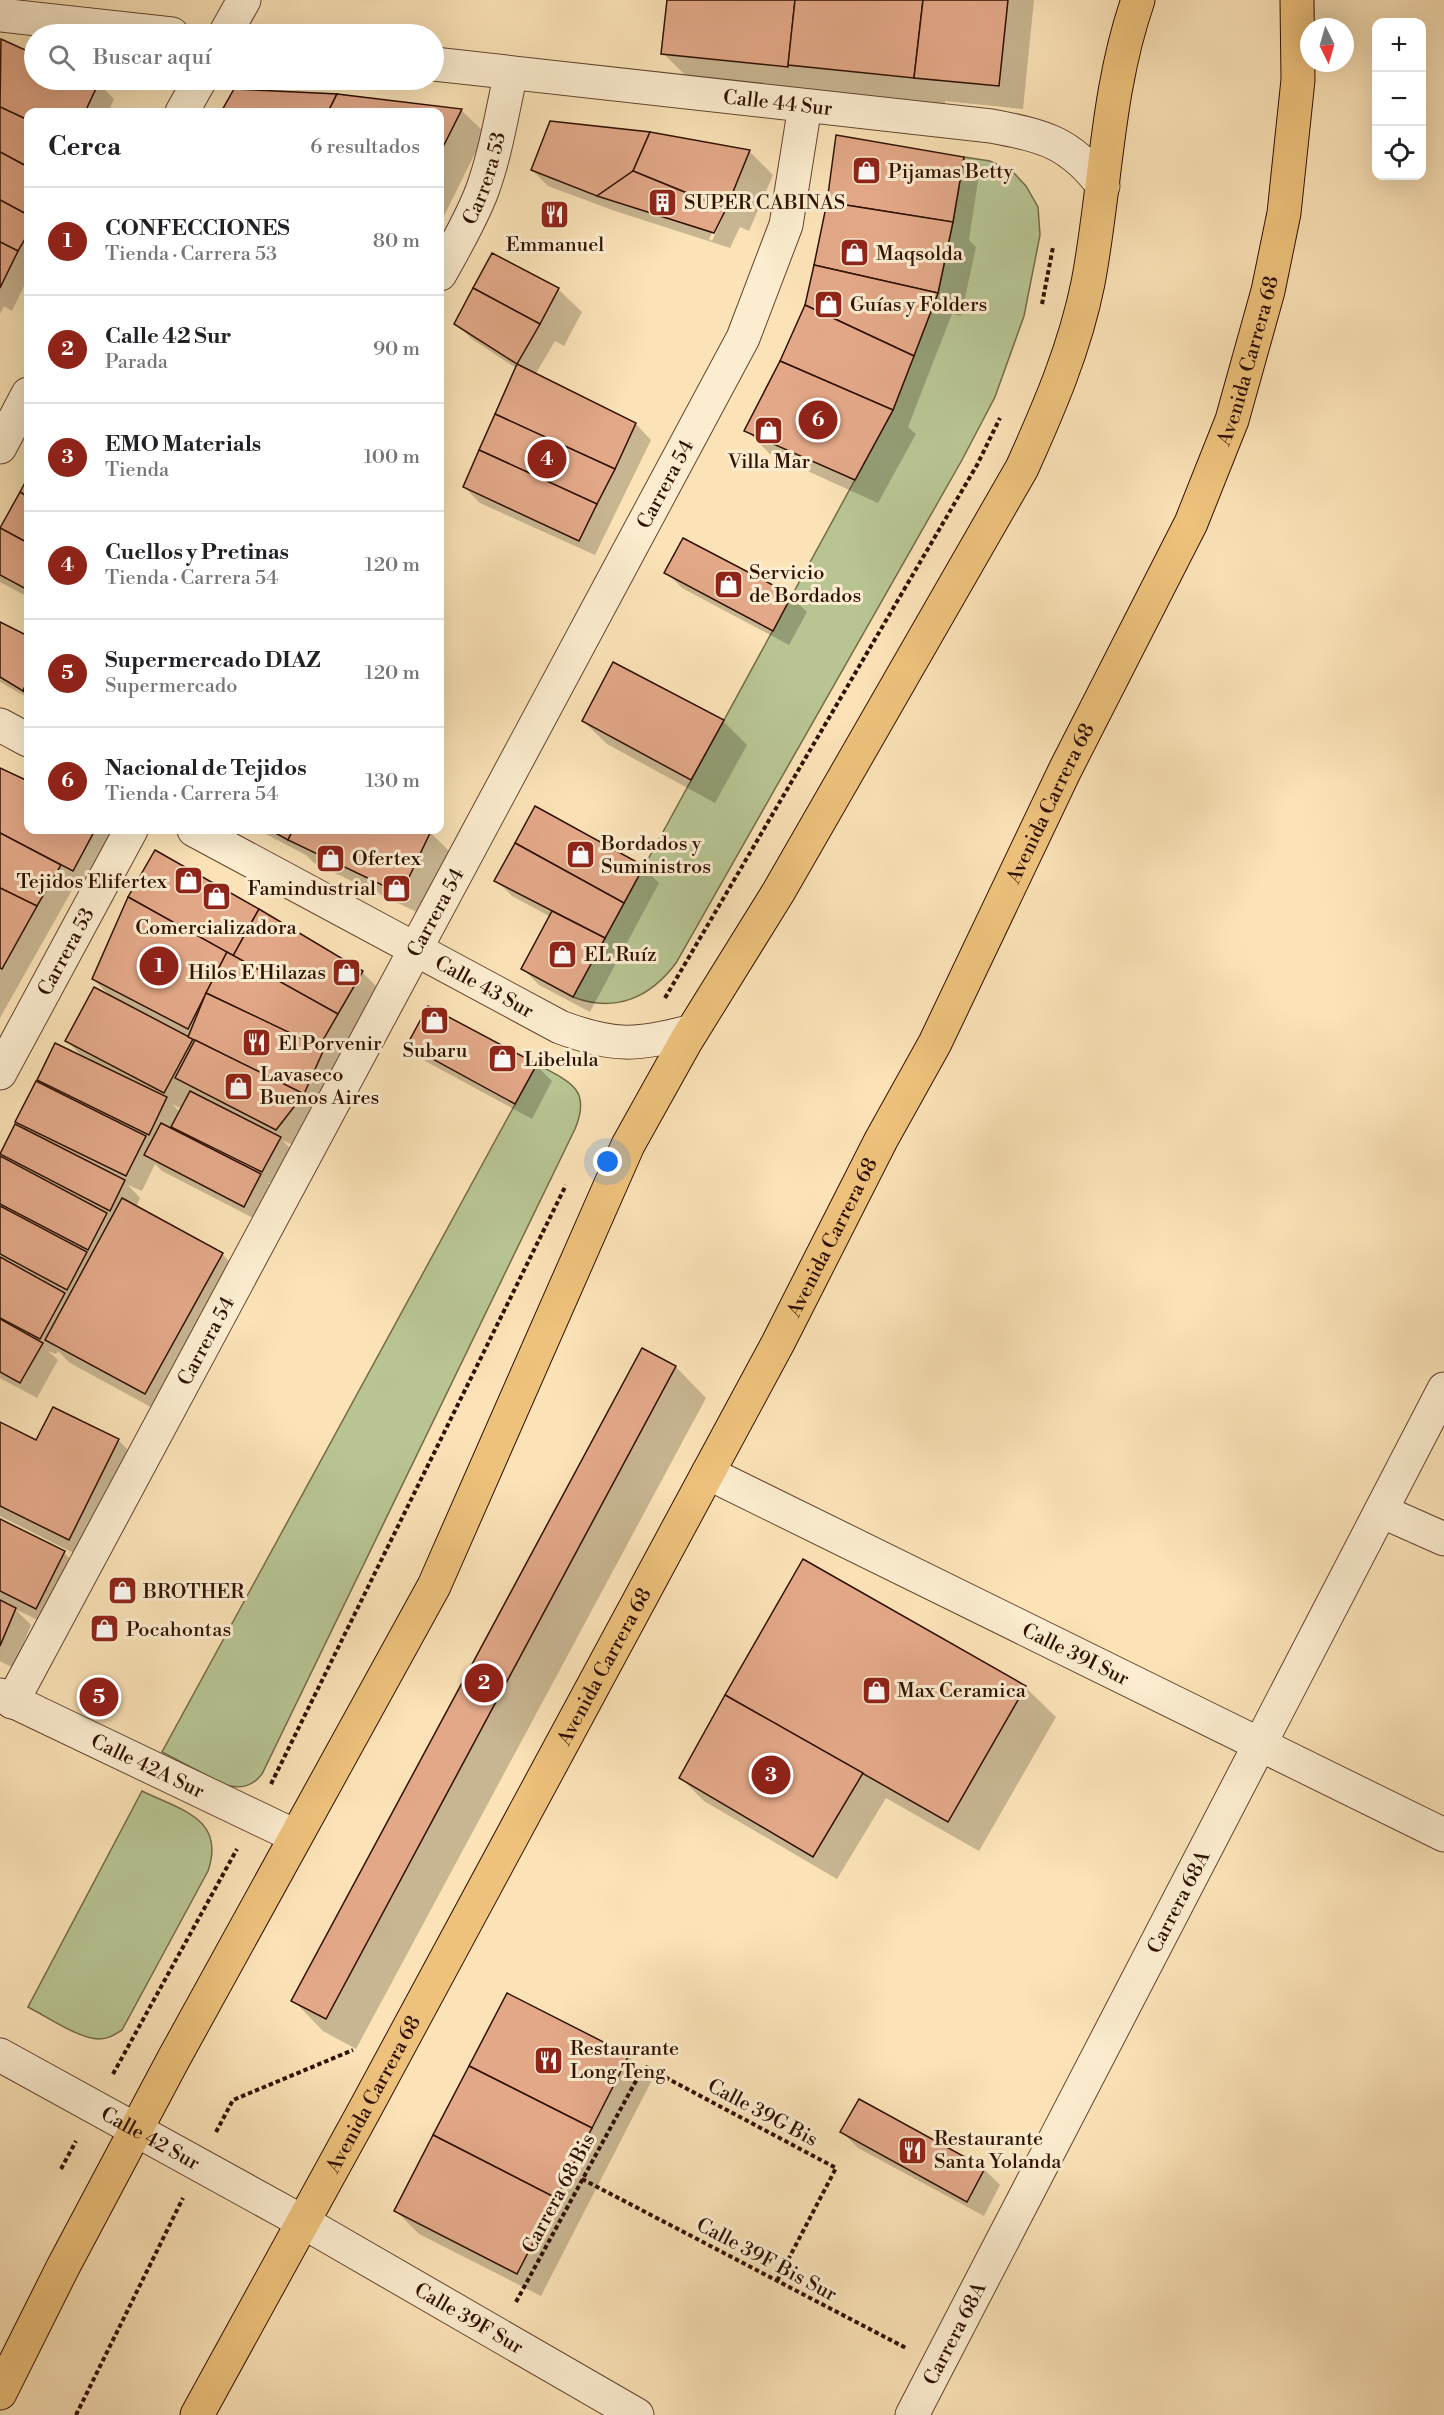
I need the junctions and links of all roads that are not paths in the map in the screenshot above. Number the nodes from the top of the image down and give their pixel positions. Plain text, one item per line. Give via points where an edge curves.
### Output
1 (244, 0) edge
2 (1138, 0) edge
3 (1297, 0) edge
4 (0, 15) edge
5 (81, 24) edge
6 (231, 24) edge
7 (444, 65) edge
8 (511, 73) junction
9 (194, 90) edge
10 (805, 105) junction
11 (184, 108) edge
12 (1103, 186) junction
13 (444, 267) edge
14 (24, 402) edge
15 (0, 447) edge
16 (0, 725) edge
17 (24, 738) edge
18 (129, 834) edge
19 (201, 834) edge
20 (415, 949) junction
21 (692, 1031) junction
22 (0, 1072) edge
23 (1444, 1389) edge
24 (708, 1473) junction
25 (1381, 1511) junction
26 (1444, 1539) edge
27 (6, 1699) edge
28 (1260, 1744) junction
29 (1444, 1835) edge
30 (295, 1836) junction
31 (0, 2055) edge
32 (136, 2130) junction
33 (303, 2222) junction
34 (0, 2393) edge
35 (197, 2415) edge
36 (638, 2415) edge
37 (912, 2415) edge

1 - 6 street
2 - 12 main road via 1118,72
3 - 24 main road, Avenida Carrera 68 via 1298,81 1284,213 1268,291 1232,420 1191,523 1065,770 935,1043
4 - 5 street
7 - 8 street, Calle 44 Sur
8 - 10 street, Calle 44 Sur
8 - 13 street, Carrera 53 via 482,190
9 - 11 street
10 - 12 street, Calle 44 Sur via 1026,133 1066,148 1090,168
10 - 20 street, Carrera 54 via 786,225 743,338
12 - 21 main road via 1088,284 1073,341 1053,400 1022,468 778,891
14 - 15 street
16 - 17 street
18 - 22 street, Carrera 53
19 - 20 street, Calle 43 Sur
20 - 21 street, Calle 43 Sur via 560,1027 592,1039 641,1042
20 - 27 street, Carrera 54
21 - 30 main road via 628,1145 434,1586
23 - 25 street, Carrera 68A
24 - 28 street, Calle 39I Sur
24 - 33 main road, Avenida Carrera 68
25 - 26 street
25 - 28 street, Carrera 68A
27 - 30 street, Calle 42A Sur
28 - 29 street, Calle 39I Sur
28 - 37 street, Carrera 68A
30 - 32 main road
31 - 32 street, Calle 42 Sur
32 - 33 street, Calle 42 Sur
32 - 34 main road
33 - 35 main road, Avenida Carrera 68
33 - 36 street, Calle 39F Sur

